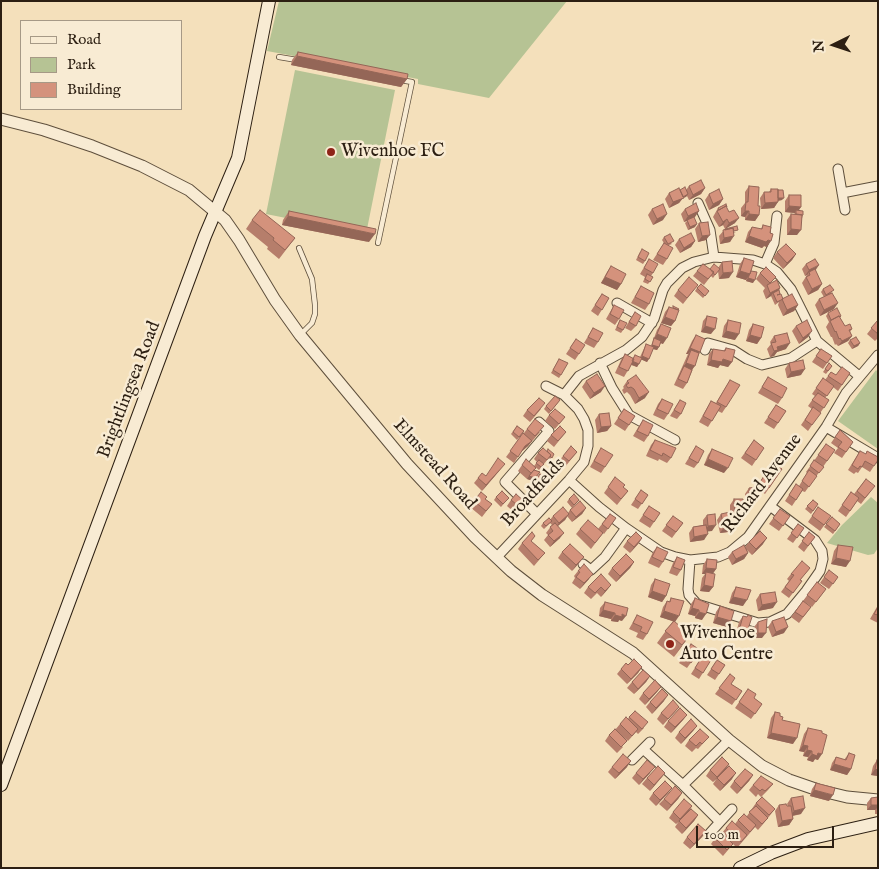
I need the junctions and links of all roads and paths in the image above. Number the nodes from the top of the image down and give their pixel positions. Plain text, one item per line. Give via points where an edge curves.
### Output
1 (269, 1) edge
2 (278, 57) dead end
3 (307, 62) edge
4 (393, 79) edge
5 (1, 119) edge
6 (838, 169) dead end
7 (878, 186) edge
8 (842, 193) junction
9 (698, 203) edge
10 (845, 210) dead end
11 (216, 211) junction
12 (777, 216) dead end
13 (378, 243) dead end
14 (299, 248) dead end
15 (714, 257) junction
16 (764, 264) junction
17 (617, 303) dead end
18 (652, 323) junction
19 (300, 335) junction
20 (817, 341) junction
21 (705, 350) edge
22 (878, 355) edge
23 (600, 364) junction
24 (858, 376) junction
25 (546, 386) dead end
26 (564, 395) junction
27 (539, 422) edge
28 (826, 427) junction
29 (675, 440) dead end
30 (878, 458) edge
31 (569, 480) junction
32 (770, 506) junction
33 (537, 514) junction
34 (626, 528) junction
35 (497, 557) junction
36 (690, 560) junction
37 (583, 564) edge
38 (728, 740) junction
39 (650, 742) dead end
40 (643, 749) junction
41 (632, 760) edge
42 (1, 785) edge
43 (683, 785) junction
44 (878, 800) edge
45 (732, 809) dead end
46 (720, 822) junction
47 (878, 823) edge
48 (710, 832) dead end
49 (740, 868) edge

1 - 11 main road, Brightlingsea Road via 238,158
2 - 3 lane
4 - 13 lane via 412,82
5 - 11 street, Elmstead Road via 92,146 142,166 190,190
6 - 8 street
7 - 8 street
8 - 10 street
9 - 15 street via 710,230
11 - 19 street, Elmstead Road via 239,240
11 - 42 main road, Brightlingsea Road
12 - 16 street via 774,243
14 - 19 lane via 312,279 315,305 312,323
15 - 16 street
15 - 18 street via 694,262 673,277 663,290
16 - 20 street via 777,272 790,289
17 - 18 street
18 - 23 street via 633,345
19 - 35 street, Elmstead Road via 420,478
20 - 21 street via 791,358 762,365 733,350 708,343
20 - 24 street
22 - 24 street, Richard Avenue
23 - 26 street via 579,376
23 - 29 street via 629,416
24 - 28 street, Richard Avenue
25 - 26 street
26 - 31 street, Broadfields via 578,409 588,430 584,462
27 - 33 street via 549,431 505,482
28 - 30 street
28 - 32 street, Richard Avenue
31 - 33 street, Broadfields
31 - 34 street, Richard Avenue
32 - 36 street, Richard Avenue via 748,537 730,552 718,557
32 - 36 street via 815,540 822,551 820,571 786,614 770,622 758,623 697,604 688,589
33 - 35 street, Broadfields
34 - 36 street, Richard Avenue via 661,552
34 - 37 street via 591,570
35 - 38 street, Elmstead Road via 542,595 633,653
38 - 43 street
38 - 44 street, Elmstead Road via 762,766 789,780 832,794
39 - 40 street
40 - 41 street
40 - 43 street
43 - 46 street
45 - 46 street
46 - 48 street
47 - 49 main road via 808,839

